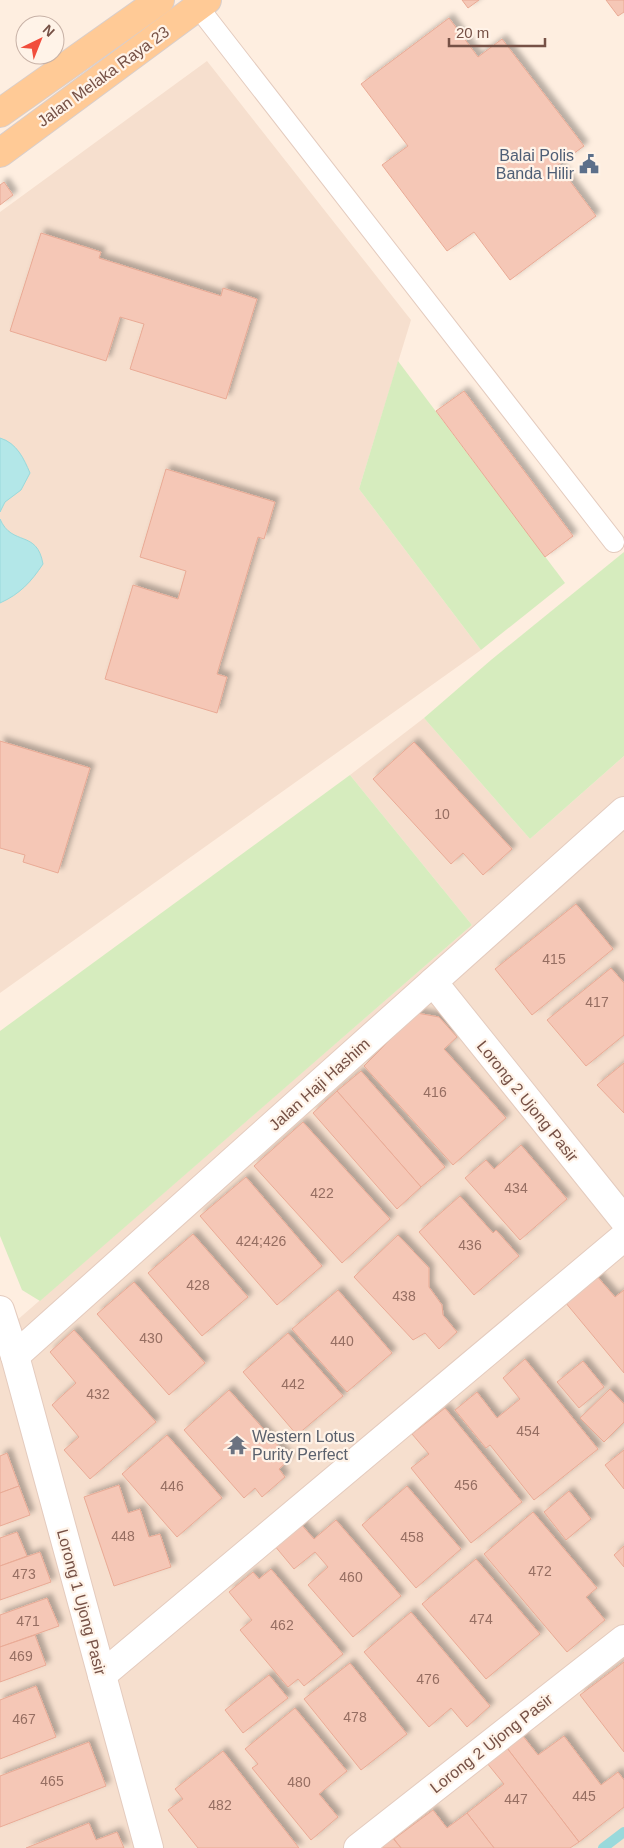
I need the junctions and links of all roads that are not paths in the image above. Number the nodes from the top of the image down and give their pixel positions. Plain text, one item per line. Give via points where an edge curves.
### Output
1 (160, 0) edge
2 (202, 3) edge
3 (0, 113) edge
4 (0, 153) edge
5 (614, 542) dead end
6 (624, 811) edge
7 (433, 982) junction
8 (624, 1220) edge
9 (624, 1238) edge
10 (0, 1310) edge
11 (15, 1356) junction
12 (624, 1639) edge
13 (102, 1675) junction
14 (150, 1848) edge
15 (358, 1848) edge

1 - 3 main road, Jalan Melaka Raya 23
2 - 4 main road, Jalan Melaka Raya 23
2 - 5 lane
6 - 7 street, Jalan Haji Hashim
7 - 8 street, Lorong 2 Ujong Pasir
7 - 11 street, Jalan Haji Hashim
9 - 13 street
10 - 11 street, Lorong 1 Ujong Pasir
11 - 13 street, Lorong 1 Ujong Pasir
12 - 15 street, Lorong 2 Ujong Pasir
13 - 14 street, Lorong 1 Ujong Pasir

